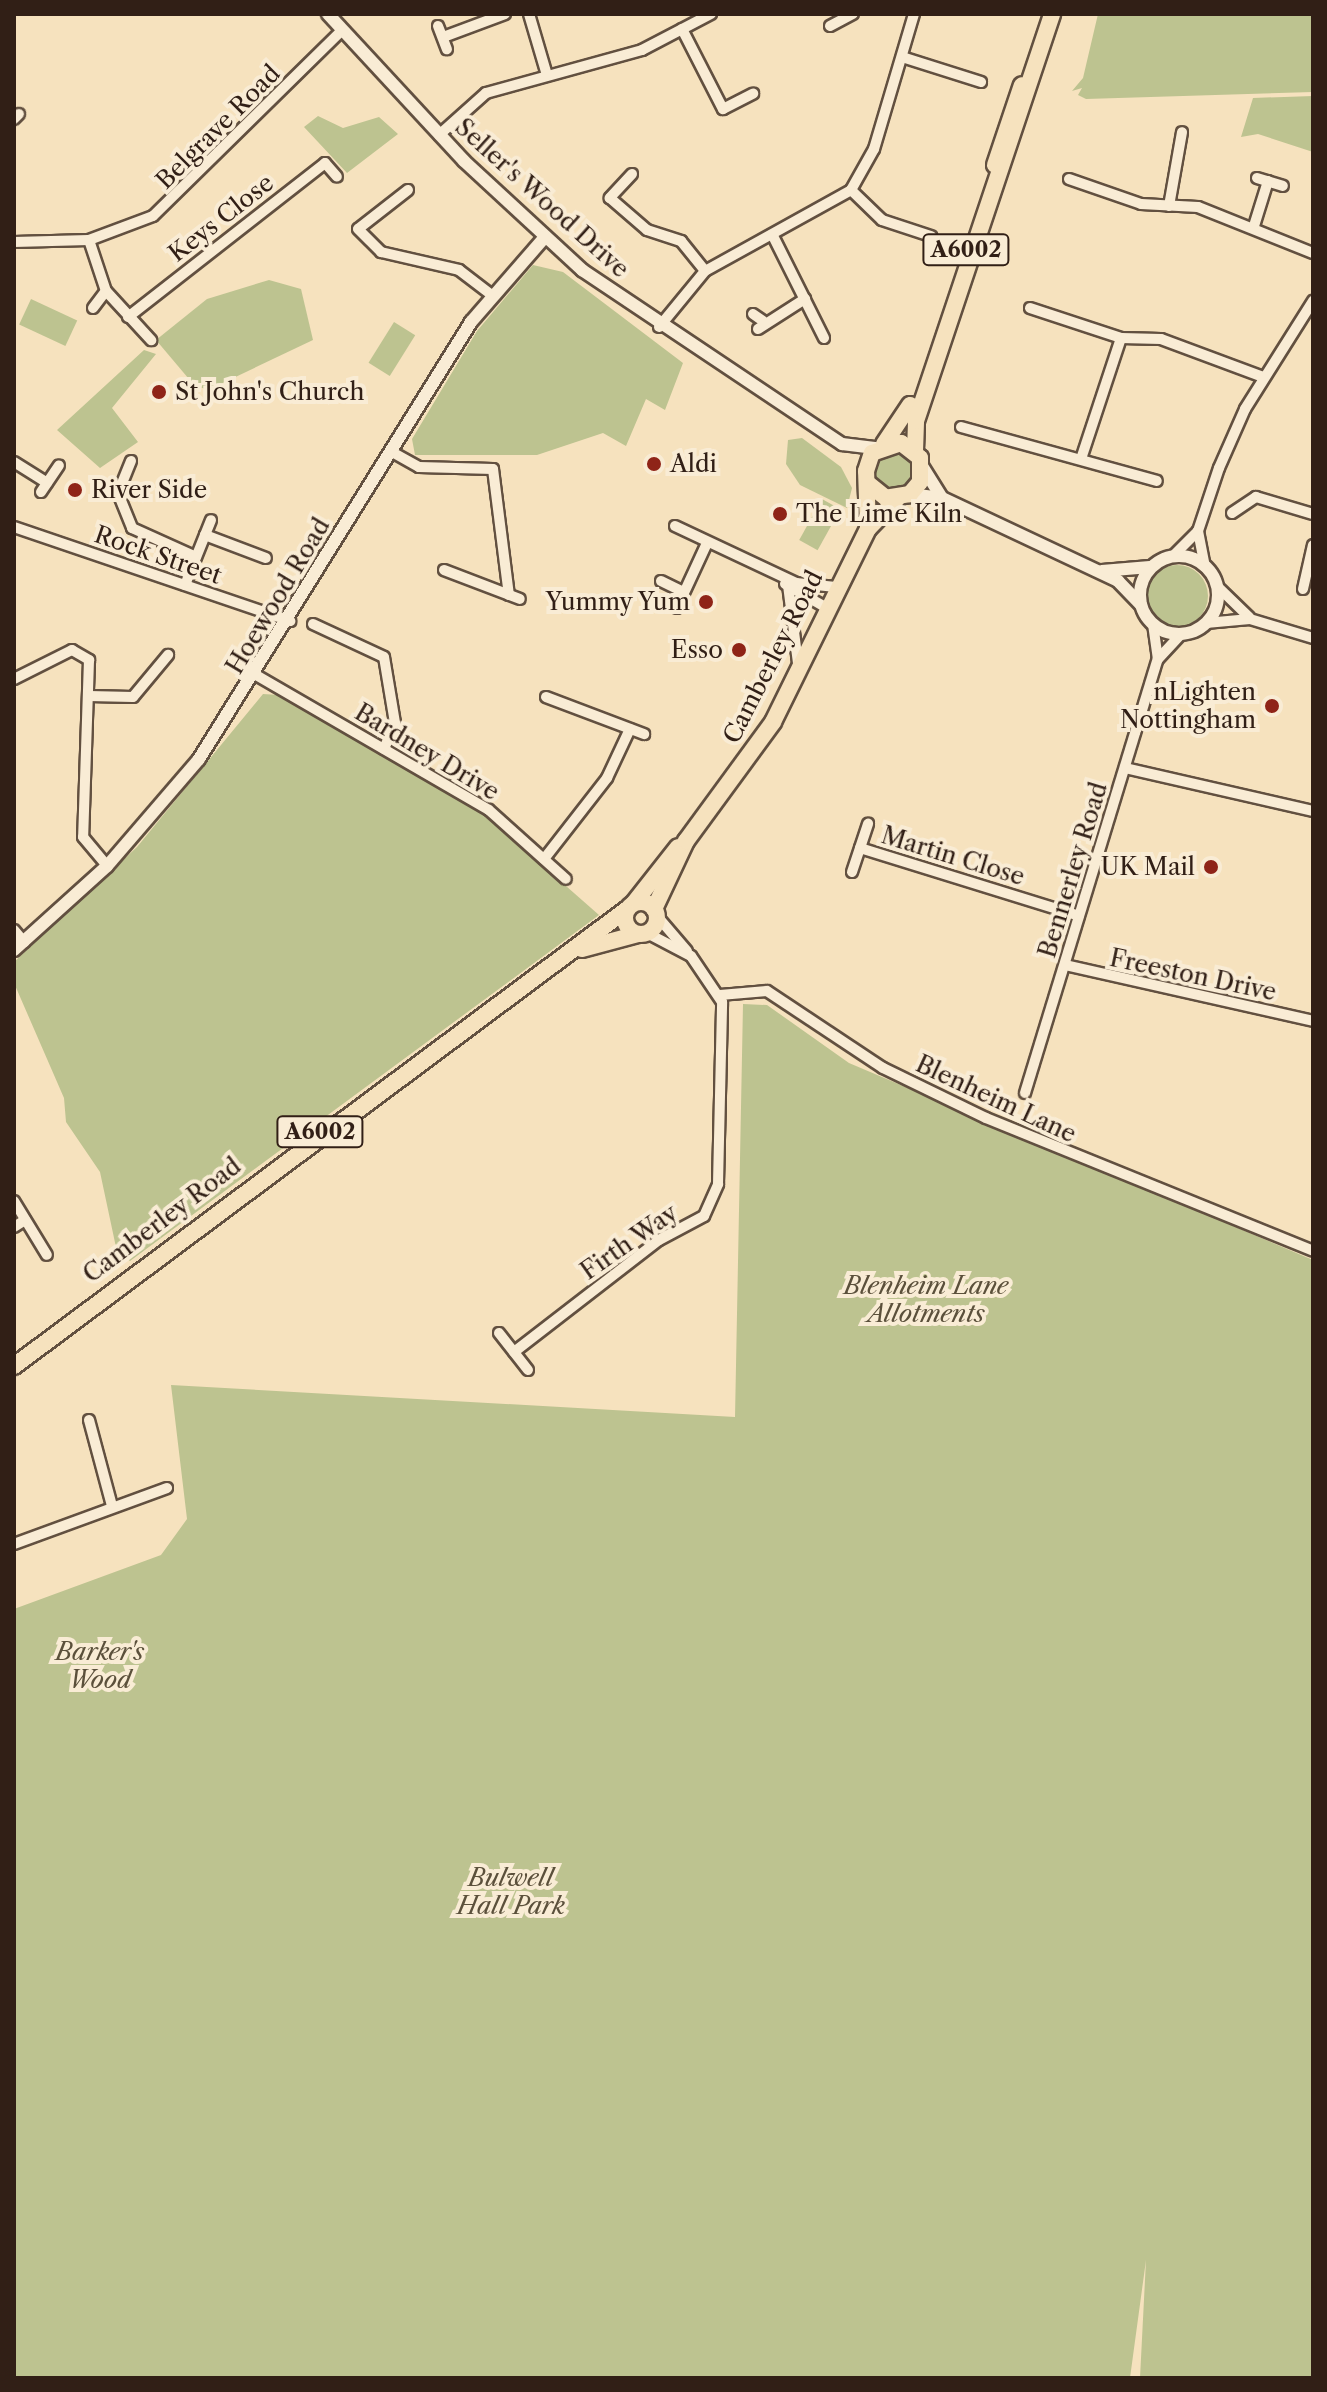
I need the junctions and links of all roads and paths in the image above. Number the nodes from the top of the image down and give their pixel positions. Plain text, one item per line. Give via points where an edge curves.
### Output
1 (328, 14) edge
2 (505, 14) edge
3 (529, 14) edge
4 (711, 14) edge
5 (914, 14) edge
6 (1052, 14) edge
7 (849, 15) edge
8 (438, 26) dead end
9 (830, 26) dead end
10 (682, 29) junction
11 (342, 30) junction
12 (446, 36) junction
13 (447, 49) dead end
14 (1040, 51) junction
15 (902, 57) junction
16 (547, 75) junction
17 (981, 82) dead end
18 (753, 94) dead end
19 (1182, 132) dead end
20 (439, 135) junction
21 (632, 174) dead end
22 (337, 177) dead end
23 (1069, 179) dead end
24 (1283, 186) dead end
25 (408, 190) dead end
26 (851, 190) junction
27 (1169, 206) junction
28 (1254, 226) junction
29 (917, 232) junction
30 (773, 236) junction
31 (931, 236) dead end
32 (545, 237) junction
33 (89, 240) junction
34 (14, 242) edge
35 (914, 243) dead end
36 (1313, 253) edge
37 (705, 271) junction
38 (106, 291) junction
39 (493, 296) junction
40 (805, 299) junction
41 (1313, 301) edge
42 (93, 308) dead end
43 (1030, 308) dead end
44 (753, 314) dead end
45 (128, 317) junction
46 (659, 327) junction
47 (824, 338) dead end
48 (1121, 338) junction
49 (151, 340) dead end
50 (1263, 377) junction
51 (961, 427) dead end
52 (880, 446) junction
53 (392, 452) junction
54 (1082, 456) junction
55 (919, 458) junction
56 (131, 461) dead end
57 (14, 462) edge
58 (59, 465) dead end
59 (1157, 481) dead end
60 (869, 484) junction
61 (1236, 489) dead end
62 (904, 496) junction
63 (942, 498) junction
64 (1242, 501) junction
65 (1232, 513) dead end
66 (1313, 514) edge
67 (211, 520) dead end
68 (675, 526) dead end
69 (14, 527) edge
70 (868, 529) junction
71 (1198, 531) junction
72 (205, 535) junction
73 (707, 543) junction
74 (1313, 545) edge
75 (1173, 556) junction
76 (196, 557) junction
77 (266, 558) dead end
78 (1152, 566) junction
79 (1205, 567) junction
80 (444, 570) dead end
81 (1095, 571) junction
82 (767, 572) junction
83 (661, 581) dead end
84 (1299, 581) dead end
85 (185, 585) junction
86 (788, 585) junction
87 (1217, 586) junction
88 (836, 587) junction
89 (684, 592) junction
90 (1141, 605) junction
91 (677, 608) dead end
92 (827, 608) junction
93 (1250, 619) junction
94 (290, 621) junction
95 (1206, 623) junction
96 (313, 624) dead end
97 (1153, 624) junction
98 (329, 630) junction
99 (1181, 634) junction
100 (1313, 638) edge
101 (323, 644) dead end
102 (168, 655) dead end
103 (1158, 659) junction
104 (798, 673) junction
105 (256, 675) junction
106 (14, 679) edge
107 (89, 696) junction
108 (546, 697) dead end
109 (630, 729) junction
110 (644, 734) dead end
111 (384, 749) junction
112 (1125, 768) junction
113 (1313, 811) edge
114 (868, 824) dead end
115 (686, 841) junction
116 (860, 848) junction
117 (544, 859) junction
118 (107, 866) junction
119 (852, 872) dead end
120 (566, 879) dead end
121 (630, 906) junction
122 (656, 912) junction
123 (1079, 916) junction
124 (14, 930) edge
125 (643, 934) junction
126 (19, 946) edge
127 (691, 956) junction
128 (558, 958) junction
129 (1065, 965) junction
130 (720, 995) junction
131 (1313, 1021) edge
132 (1025, 1093) dead end
133 (14, 1201) edge
134 (25, 1220) junction
135 (14, 1227) edge
136 (1313, 1251) edge
137 (47, 1255) dead end
138 (499, 1333) dead end
139 (514, 1352) junction
140 (19, 1360) edge
141 (528, 1370) dead end
142 (89, 1420) dead end
143 (167, 1488) dead end
144 (153, 1493) junction
145 (112, 1506) junction
146 (157, 1506) dead end
147 (14, 1542) edge

1 - 11 street, Seller's Wood Drive
2 - 12 street
3 - 16 street
4 - 10 street
5 - 15 street
6 - 14 main road, A6002
7 - 9 street
8 - 12 street
10 - 16 street via 624,56
10 - 18 street via 723,109
11 - 20 street, Seller's Wood Drive
11 - 33 street, Belgrave Road via 172,202
12 - 13 street
14 - 52 main road, A6002 via 905,421
14 - 55 main road, A6002 via 916,421
15 - 17 street via 966,83
15 - 26 street via 871,156
16 - 20 street via 486,93
19 - 27 street
20 - 32 street, Seller's Wood Drive
21 - 37 street via 610,198 647,230 681,241
22 - 45 street, Keys Close via 325,163
23 - 27 street
24 - 28 street via 1263,180
25 - 39 street via 358,229 387,255 459,270
26 - 29 street via 882,220
26 - 30 street
27 - 28 street
28 - 36 street
29 - 31 street
29 - 35 street
30 - 37 street
30 - 40 street
32 - 39 street, Hoewood Road
32 - 46 street, Seller's Wood Drive
33 - 34 street, Belgrave Road
33 - 38 street
37 - 46 street
38 - 42 street
38 - 45 street
39 - 53 street, Hoewood Road
40 - 44 street via 761,325
40 - 47 street via 813,327
41 - 50 street
43 - 48 street
45 - 49 street
46 - 52 street, Seller's Wood Drive via 842,444
48 - 50 street via 1161,339
48 - 54 street
50 - 71 street
51 - 54 street via 1035,452
52 - 55 main road
52 - 60 main road, Camberley Road via 867,465
53 - 80 street via 419,467 493,469 515,597
53 - 94 street, Hoewood Road
54 - 59 street
55 - 62 main road
55 - 63 street
56 - 76 street via 118,493 126,520 149,541
57 - 58 street via 44,488
60 - 62 main road
60 - 70 main road, Camberley Road / A6002
61 - 64 street
62 - 63 street
62 - 70 main road, Camberley Road / A6002
63 - 81 street
64 - 65 street
64 - 66 street via 1256,497
67 - 72 street
68 - 73 street
69 - 85 street, Rock Street
70 - 88 main road, Camberley Road / A6002
71 - 75 street
71 - 79 street
72 - 76 street
72 - 77 street via 252,559
73 - 82 street
73 - 89 street
74 - 84 street
75 - 78 street
75 - 79 street
76 - 85 street
78 - 81 street
78 - 90 street
79 - 87 street
81 - 90 street via 1125,586
82 - 86 street
82 - 88 street
83 - 89 street
85 - 94 street, Rock Street
86 - 92 street
86 - 104 street via 799,634
87 - 93 street
87 - 95 street
88 - 92 main road, Camberley Road / A6002
89 - 91 street
90 - 97 street
92 - 104 main road, Camberley Road / A6002
93 - 95 street
93 - 100 street
94 - 105 street, Hoewood Road
95 - 99 street
96 - 98 street
97 - 99 street
97 - 103 street, Bennerley Road
98 - 101 street
98 - 111 street via 384,657 395,723
99 - 103 street, Bennerley Road
102 - 107 street via 133,697
103 - 112 street, Bennerley Road
104 - 115 main road, Camberley Road / A6002 via 749,759
105 - 111 street, Bardney Drive
105 - 118 street, Hoewood Road via 199,759
106 - 107 street via 72,650 90,663
107 - 118 street via 83,837
108 - 109 street
109 - 110 street
109 - 117 street via 607,778
111 - 117 street, Bardney Drive via 489,810
112 - 113 street
112 - 123 street, Bennerley Road
114 - 116 street, Martin Close
115 - 121 main road, Camberley Road / A6002
115 - 122 main road, Camberley Road / A6002
116 - 119 street, Martin Close
116 - 123 street, Martin Close
117 - 120 street, Bardney Drive
118 - 126 street, Hoewood Road
121 - 122 main road
121 - 125 main road via 627,927
121 - 128 main road, Camberley Road / A6002
122 - 125 main road, Camberley Road
122 - 127 street
123 - 129 street, Bennerley Road
124 - 126 street
125 - 127 street
125 - 128 main road, Camberley Road / A6002
127 - 130 street
128 - 140 main road, Camberley Road / A6002
129 - 131 street, Freeston Drive
129 - 132 street, Bennerley Road
130 - 136 street, Blenheim Lane via 767,991 883,1068 948,1099 1097,1168
130 - 139 street, Firth Way via 720,1170 704,1216 659,1240
133 - 134 street
134 - 135 street
134 - 137 street
138 - 139 street
139 - 141 street
142 - 145 street via 100,1437
143 - 144 street
144 - 145 street
144 - 146 street
145 - 147 street

